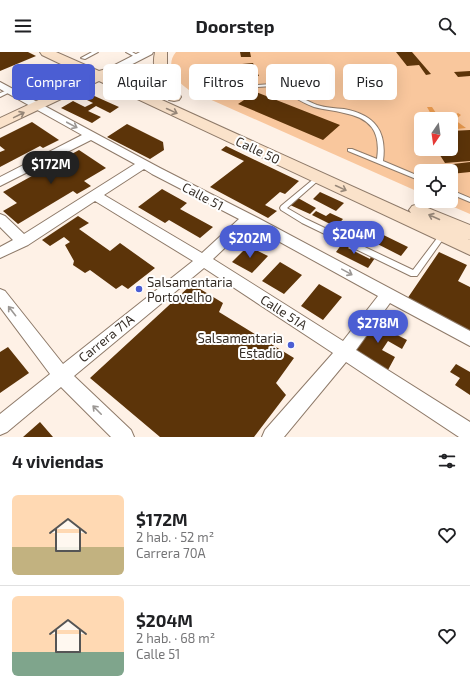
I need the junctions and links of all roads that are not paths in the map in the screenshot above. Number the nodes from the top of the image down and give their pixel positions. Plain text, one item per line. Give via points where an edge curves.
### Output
1 (46, 52) edge
2 (70, 52) edge
3 (96, 52) edge
4 (128, 52) edge
5 (161, 52) edge
6 (143, 54) edge
7 (83, 58) junction
8 (124, 64) edge
9 (158, 64) edge
10 (103, 73) edge
11 (103, 73) edge
12 (103, 75) edge
13 (0, 85) edge
14 (258, 87) edge
15 (10, 90) junction
16 (0, 95) edge
17 (158, 100) edge
18 (181, 100) edge
19 (34, 104) junction
20 (0, 124) edge
21 (91, 135) junction
22 (350, 150) dead end
23 (380, 162) junction
24 (144, 164) junction
25 (414, 177) edge
26 (318, 178) junction
27 (0, 182) edge
28 (95, 195) junction
29 (458, 195) edge
30 (470, 200) edge
31 (0, 219) edge
32 (248, 219) junction
33 (470, 233) edge
34 (443, 235) junction
35 (23, 241) junction
36 (470, 248) edge
37 (0, 253) edge
38 (203, 260) junction
39 (388, 294) junction
40 (0, 295) edge
41 (470, 340) edge
42 (344, 351) junction
43 (61, 375) junction
44 (0, 426) edge
45 (470, 433) edge
46 (124, 437) edge
47 (272, 437) edge

1 - 10 main road, Calle 50
2 - 7 main road, Calle 50
3 - 7 lane
4 - 6 lane
5 - 9 main road
6 - 8 street
7 - 11 main road, Calle 50
12 - 19 main road
13 - 15 street, Calle 51
14 - 23 lane via 280,88 316,106 360,115 379,133 383,149
15 - 16 lane
15 - 19 street, Calle 51
17 -> 26 main road, Calle 50
33 -> 18 main road, Calle 50
20 -> 19 main road
19 -> 21 street, Calle 51
21 - 24 street, Calle 51
21 - 27 street
22 - 23 lane
23 - 25 lane
24 - 28 street
24 - 32 street, Calle 51
26 -> 34 main road, Calle 50
26 - 34 lane via 283,208 304,221 414,274
28 - 35 street
28 - 38 street, Calle 51A
29 - 30 lane
31 - 35 street
32 - 38 street, Carrera 71A
32 -> 39 street, Calle 51
34 - 36 main road, Calle 50
35 - 37 street
38 - 42 street, Calle 51A
38 - 43 street, Carrera 71A
39 - 41 street, Calle 51
39 - 42 street
43 -> 40 street
42 - 45 street, Calle 51A
42 - 47 street
43 - 44 street, Carrera 71A
46 -> 43 street

